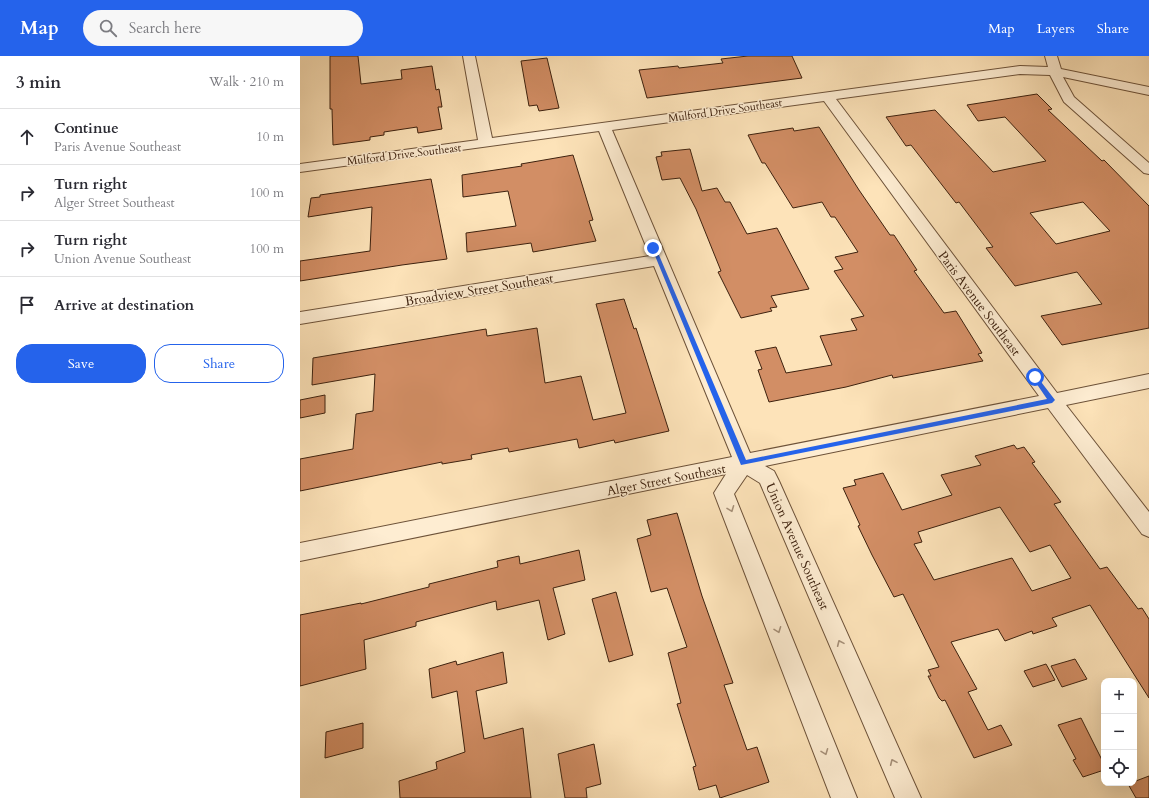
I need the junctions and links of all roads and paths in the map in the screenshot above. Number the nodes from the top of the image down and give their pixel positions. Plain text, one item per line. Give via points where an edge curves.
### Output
1 (468, 56) edge
2 (1051, 56) edge
3 (1054, 71) junction
4 (1149, 92) edge
5 (827, 96) junction
6 (604, 127) junction
7 (486, 143) junction
8 (300, 168) edge
9 (1149, 170) edge
10 (658, 260) junction
11 (300, 318) edge
12 (1149, 381) edge
13 (1052, 400) junction
14 (744, 463) junction
15 (1149, 528) edge
16 (300, 552) edge
17 (844, 798) edge
18 (908, 798) edge

1 - 7 street
2 - 3 street
3 - 4 street, Mulford Drive Southeast
3 - 5 street, Mulford Drive Southeast via 1020,70
3 - 9 street via 1060,86 1069,98
5 - 6 street, Mulford Drive Southeast
5 - 13 street, Paris Avenue Southeast
6 - 7 street, Mulford Drive Southeast
6 - 10 street
7 - 8 street, Mulford Drive Southeast
10 - 11 street, Broadview Street Southeast
10 - 14 street
12 - 13 street, Alger Street Southeast
13 - 14 street, Alger Street Southeast
13 - 15 street, Paris Avenue Southeast
14 - 16 street, Alger Street Southeast
14 -> 17 street via 724,493
18 -> 14 street, Union Avenue Southeast via 767,476

